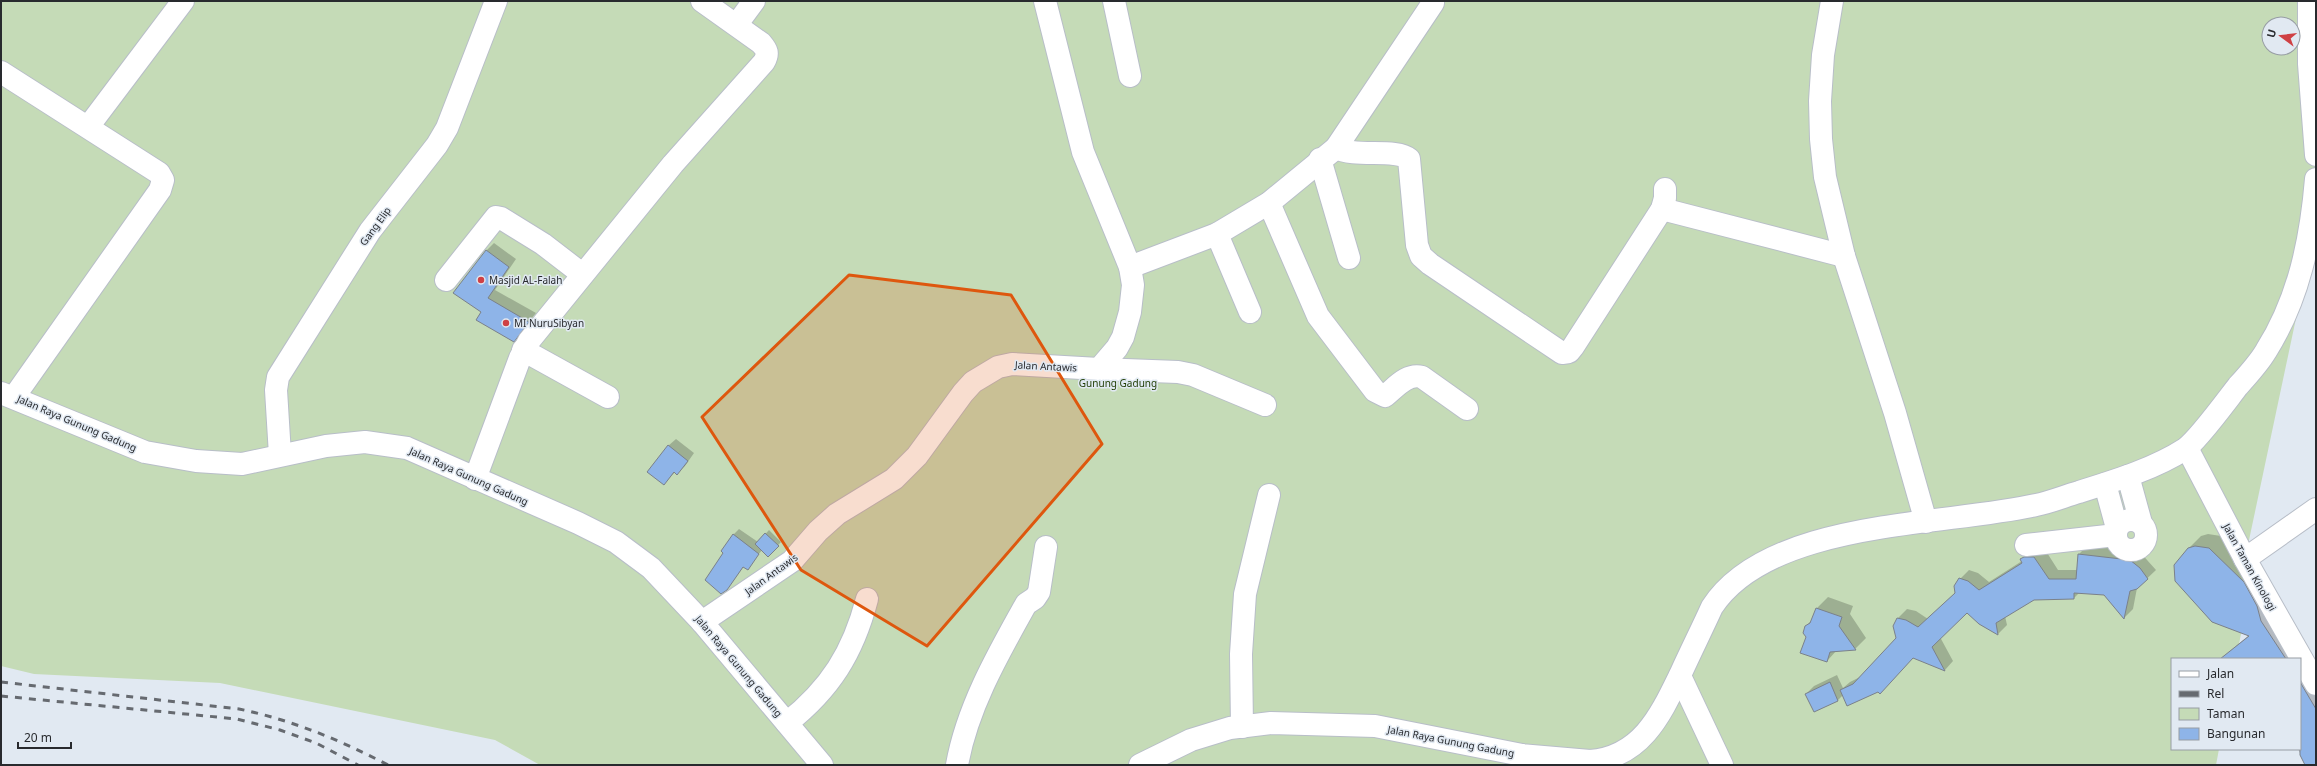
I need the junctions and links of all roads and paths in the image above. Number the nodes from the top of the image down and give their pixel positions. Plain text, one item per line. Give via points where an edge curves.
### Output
1 (183, 1) edge
2 (496, 1) edge
3 (702, 1) edge
4 (754, 1) edge
5 (1045, 1) edge
6 (1114, 1) edge
7 (1832, 1) edge
8 (2309, 1) edge
9 (1433, 3) dead end
10 (737, 24) junction
11 (1, 72) edge
12 (1130, 76) dead end
13 (88, 127) junction
14 (1328, 153) junction
15 (2316, 155) edge
16 (2316, 179) edge
17 (1269, 203) junction
18 (1217, 234) junction
19 (1844, 256) junction
20 (1350, 258) dead end
21 (1130, 267) junction
22 (582, 274) junction
23 (446, 280) dead end
24 (1250, 312) dead end
25 (523, 350) junction
26 (1099, 369) junction
27 (7, 395) edge
28 (608, 397) dead end
29 (1265, 405) dead end
30 (1467, 409) dead end
31 (2187, 448) junction
32 (280, 455) junction
33 (2128, 476) junction
34 (475, 479) junction
35 (2105, 484) junction
36 (1269, 495) dead end
37 (2316, 509) edge
38 (1926, 522) junction
39 (2116, 531) junction
40 (2026, 545) dead end
41 (1046, 547) dead end
42 (2245, 559) junction
43 (867, 599) dead end
44 (702, 622) junction
45 (1680, 676) junction
46 (2316, 684) edge
47 (787, 723) junction
48 (1242, 726) junction
49 (1616, 760) edge
50 (822, 765) edge
51 (957, 765) edge
52 (1140, 765) edge
53 (1722, 765) edge

1 - 13 street
2 - 32 street, Gang Elip via 447,128 370,231 278,377 276,390
3 - 10 street
4 - 10 street
5 - 21 street via 1083,152
6 - 12 street
7 - 19 street via 1823,55 1821,139 1825,177
8 - 15 street via 2309,64
9 - 14 street
10 - 22 street via 766,49 768,55 764,62 673,164
11 - 13 street
13 - 27 street via 159,173 163,180 160,190
14 - 17 street
14 - 19 street via 1399,155 1409,159 1417,245 1421,256 1562,354 1569,352 1573,347 1664,199
14 - 20 street
16 - 31 street via 2313,216 2304,262 2289,308 2266,352
17 - 18 street
17 - 30 street via 1318,316 1375,392 1385,396 1409,376 1415,375 1422,377
18 - 21 street
18 - 24 street
19 - 38 street via 1895,413
21 - 26 street via 1133,297 1127,324 1117,348
22 - 23 street via 543,244 496,217
22 - 25 street
25 - 28 street
25 - 34 street
26 - 29 street, Jalan Antawis via 1178,372 1193,375
26 - 44 street, Jalan Antawis via 1012,364 985,373 963,393 917,456 894,480 837,514 792,561
27 - 32 street, Jalan Raya Gunung Gadung via 145,452 196,461 242,464
31 - 33 street, Jalan Raya Gunung Gadung
31 - 42 street, Jalan Taman Kinologi
32 - 34 street, Jalan Raya Gunung Gadung via 365,442 407,448
33 - 35 street, Jalan Raya Gunung Gadung
33 - 39 street via 2146,536 2140,548 2126,550 2117,541
34 - 44 street, Jalan Raya Gunung Gadung via 616,542 651,568
35 - 38 street, Jalan Raya Gunung Gadung via 2036,505
35 - 39 street
36 - 48 street via 1245,594 1241,654
37 - 42 street
38 - 45 street, Jalan Raya Gunung Gadung via 1867,529 1778,553 1734,581 1722,593 1712,607
39 - 40 street
41 - 51 street via 1039,592 1026,604 974,704
42 - 46 street, Jalan Taman Kinologi
43 - 47 street via 850,651 809,705
44 - 47 street, Jalan Raya Gunung Gadung
45 - 49 street, Jalan Raya Gunung Gadung via 1662,714 1641,739
45 - 53 street
47 - 50 street, Jalan Raya Gunung Gadung
48 - 49 street, Jalan Raya Gunung Gadung via 1271,722 1375,726 1522,755 1590,761
48 - 52 street, Jalan Raya Gunung Gadung via 1191,740

